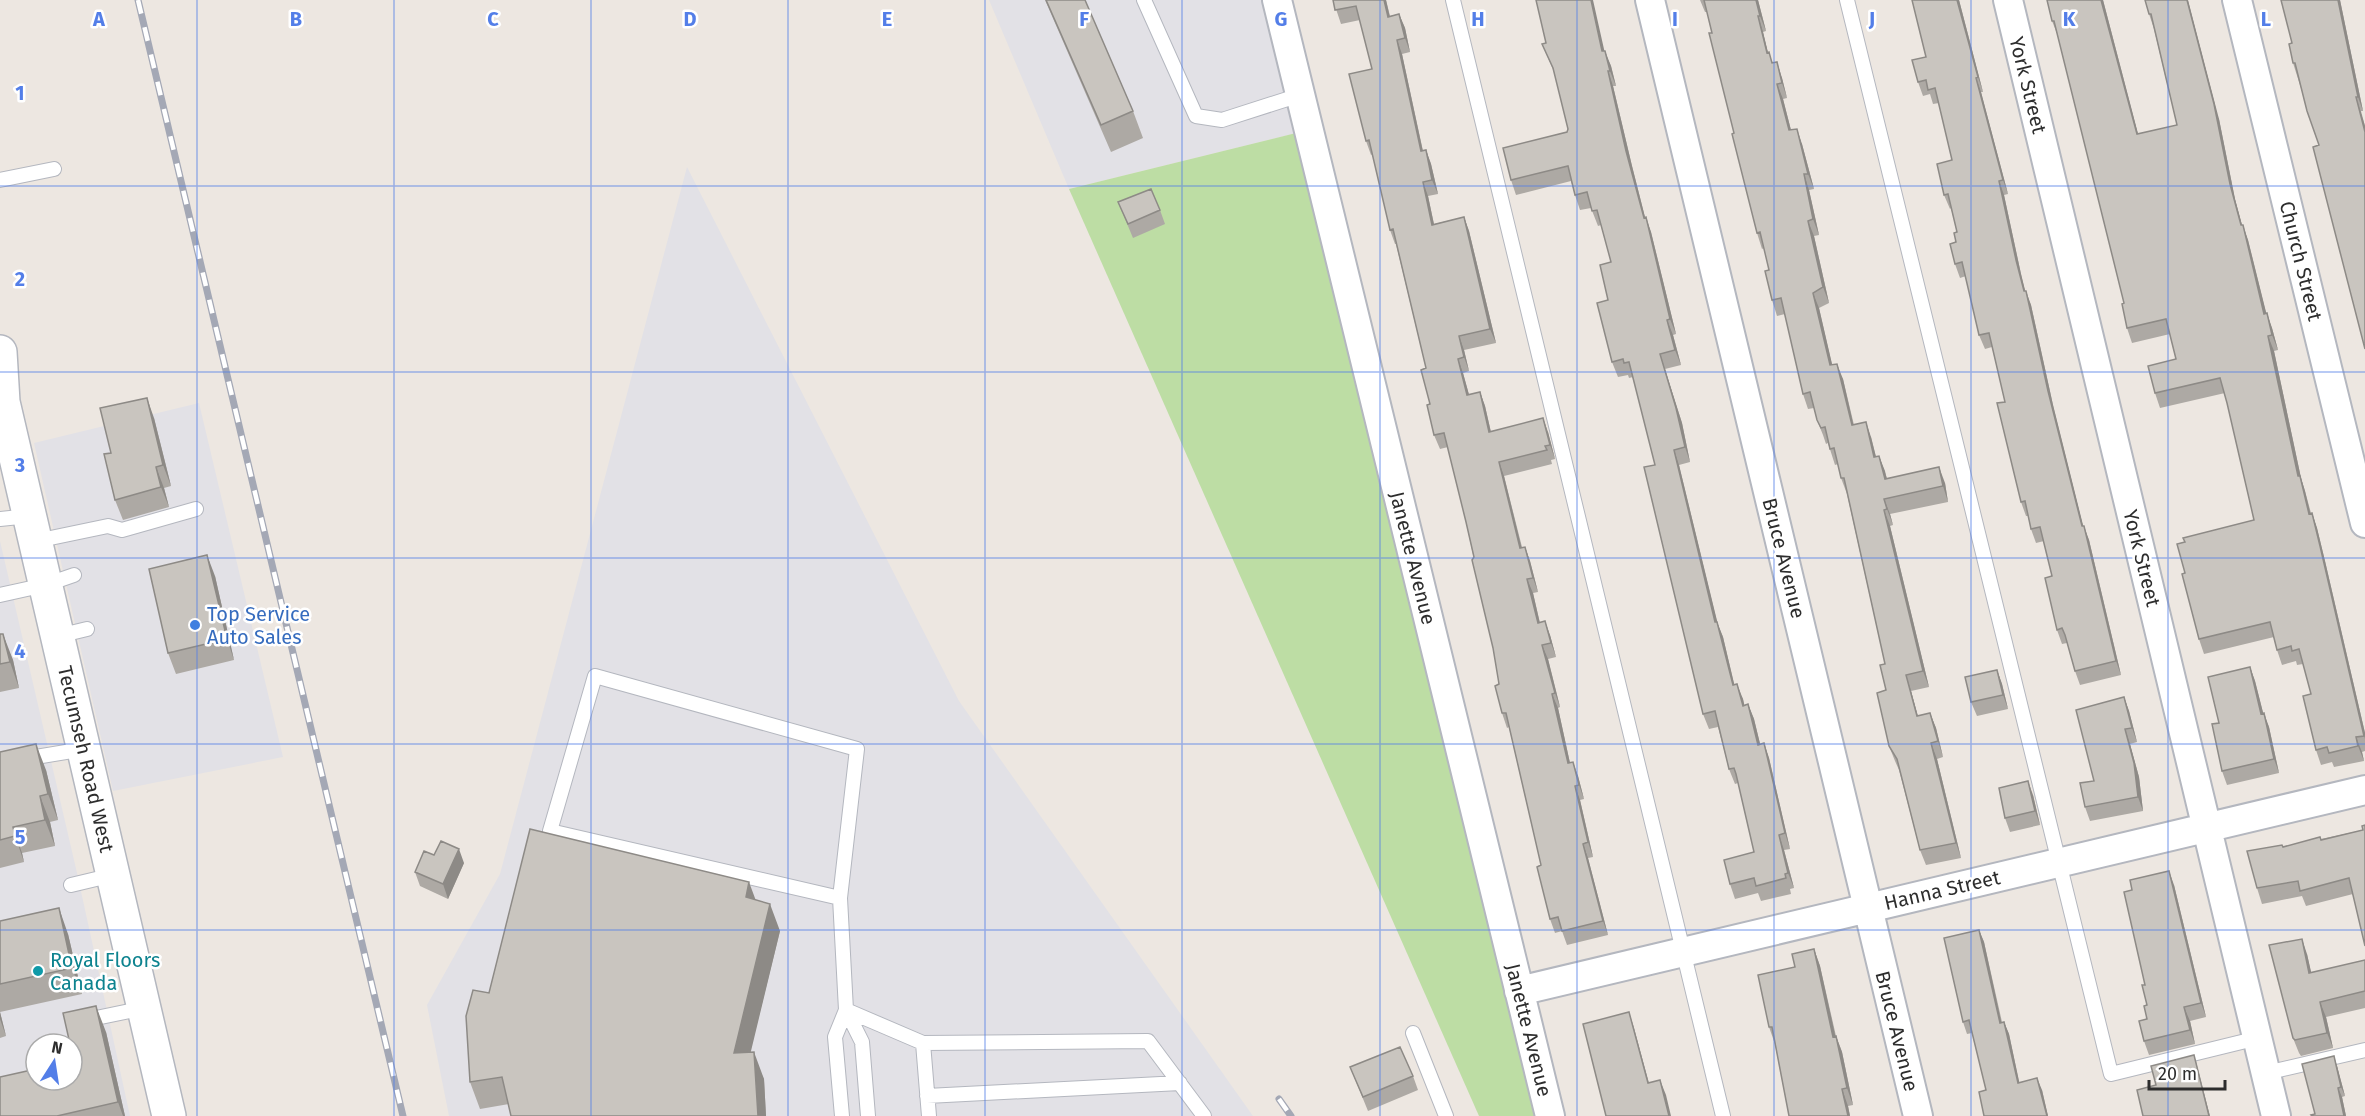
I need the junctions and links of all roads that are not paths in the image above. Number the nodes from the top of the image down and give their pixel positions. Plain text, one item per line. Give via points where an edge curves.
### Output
1 (1144, 0) edge
2 (1277, 0) edge
3 (1453, 0) edge
4 (1650, 0) edge
5 (1847, 0) edge
6 (2008, 0) edge
7 (2237, 0) edge
8 (1300, 95) junction
9 (54, 169) dead end
10 (0, 180) edge
11 (0, 352) edge
12 (2, 399) edge
13 (8, 460) edge
14 (196, 509) dead end
15 (2365, 523) edge
16 (22, 525) edge
17 (60, 580) junction
18 (0, 595) edge
19 (84, 749) junction
20 (13, 762) edge
21 (2365, 790) edge
22 (2207, 827) junction
23 (2059, 862) junction
24 (113, 875) junction
25 (71, 885) dead end
26 (840, 898) junction
27 (1868, 908) junction
28 (1683, 952) junction
29 (1519, 991) junction
30 (144, 1008) junction
31 (846, 1010) junction
32 (96, 1018) edge
33 (1413, 1033) dead end
34 (2258, 1038) junction
35 (923, 1043) junction
36 (2365, 1050) edge
37 (2266, 1073) junction
38 (1180, 1083) junction
39 (927, 1096) junction
40 (169, 1116) edge
41 (842, 1116) edge
42 (868, 1116) edge
43 (929, 1116) edge
44 (1204, 1116) edge
45 (1446, 1116) edge
46 (1550, 1116) edge
47 (1723, 1116) edge
48 (1918, 1116) edge
49 (2276, 1116) edge

1 - 8 lane via 1196,116 1222,120
2 - 8 street, Janette Avenue
3 - 28 lane
4 - 27 street, Bruce Avenue
5 - 23 lane
6 - 22 street, York Street
7 - 15 street, Church Street
8 - 29 street, Janette Avenue
9 - 10 lane
11 - 12 main road, Tecumseh Road West
12 - 13 main road, Tecumseh Road West
13 - 16 main road, Tecumseh Road West
14 - 16 lane via 122,530 108,526
16 - 17 main road, Tecumseh Road West
17 - 18 lane
17 - 19 main road, Tecumseh Road West via 72,632
19 - 20 lane
19 - 24 main road, Tecumseh Road West
21 - 22 street, Hanna Street
22 - 23 street, Hanna Street
22 - 34 street, York Street
23 - 27 street, Hanna Street
23 - 34 lane via 2111,1074
24 - 25 lane
24 - 30 main road, Tecumseh Road West
26 - 26 lane via 550,831 595,676 857,749
26 - 31 lane
27 - 28 street, Hanna Street
27 - 48 street, Bruce Avenue
28 - 29 street, Hanna Street
28 - 47 lane
29 - 46 street, Janette Avenue
30 - 32 lane
30 - 40 main road, Tecumseh Road West
31 - 35 lane
31 - 41 lane via 836,1037
31 - 42 lane via 862,1042
33 - 45 lane
34 - 37 street, York Street
35 - 38 lane via 1149,1041
35 - 39 lane
36 - 37 lane
37 - 49 street, York Street
38 - 39 lane
38 - 44 lane
39 - 43 lane

